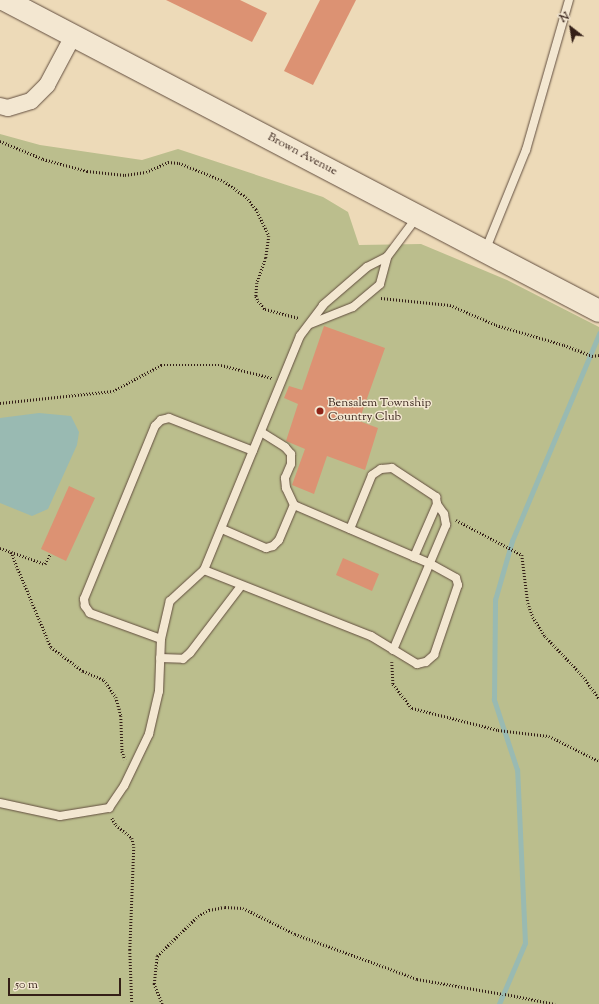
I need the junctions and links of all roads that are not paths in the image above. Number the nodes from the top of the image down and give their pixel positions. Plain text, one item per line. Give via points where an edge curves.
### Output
1 (5, 0) edge
2 (569, 0) edge
3 (73, 36) junction
4 (0, 106) edge
5 (417, 216) junction
6 (485, 252) junction
7 (387, 257) junction
8 (599, 311) edge
9 (310, 324) junction
10 (261, 432) junction
11 (253, 452) junction
12 (437, 504) junction
13 (294, 505) junction
14 (350, 528) junction
15 (222, 529) junction
16 (414, 556) junction
17 (431, 564) junction
18 (204, 570) junction
19 (241, 586) junction
20 (161, 639) junction
21 (393, 650) junction
22 (160, 658) junction
23 (0, 803) edge

1 - 3 street, Brown Avenue
2 - 6 lane via 526,150
3 - 4 street via 47,85 31,101 8,108
3 - 5 street, Brown Avenue
5 - 6 street, Brown Avenue
5 - 7 lane
6 - 8 street, Brown Avenue
7 - 9 lane via 367,267 323,305
7 - 9 lane via 380,284 367,297 353,307
9 - 10 lane via 300,336
10 - 11 lane
10 - 13 lane via 285,447 291,454 286,488
11 - 15 lane
11 - 20 lane via 170,418 161,420 155,426 84,599 90,613
12 - 14 lane via 431,492 392,468 381,469 372,475
12 - 16 lane
12 - 17 lane via 444,514 446,525
13 - 14 lane
13 - 15 lane via 279,540 273,546 266,548
14 - 16 lane
15 - 18 lane
16 - 17 lane
17 - 21 lane
17 - 21 lane via 451,573 458,585 434,655 426,662 417,664
18 - 19 lane
18 - 20 lane via 170,601
19 - 21 lane via 371,636
19 - 22 lane via 190,653 183,658
20 - 22 lane
22 - 23 lane via 159,691 149,734 124,786 109,808 60,816

